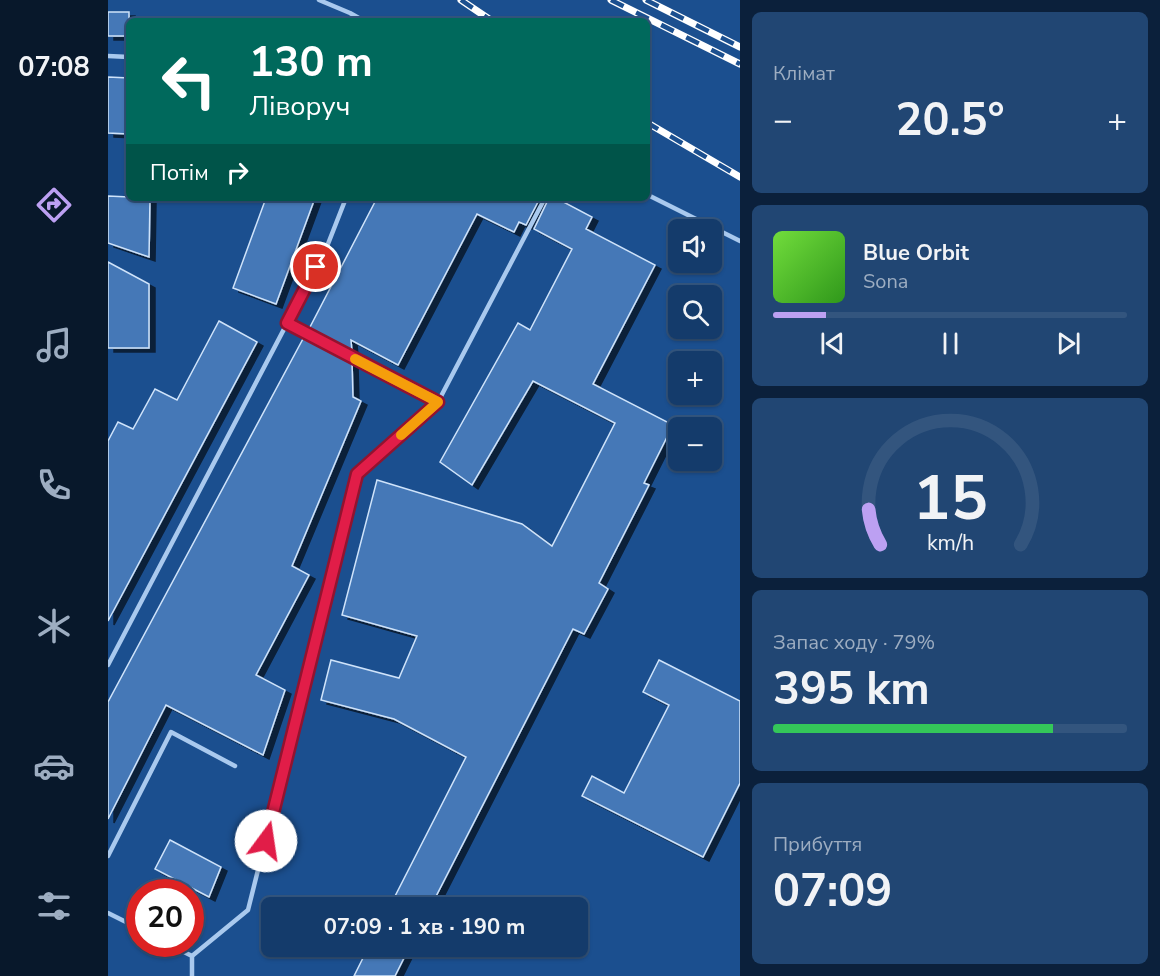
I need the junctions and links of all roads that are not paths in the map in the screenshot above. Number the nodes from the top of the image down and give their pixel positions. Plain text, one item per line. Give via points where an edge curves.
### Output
1 (318, 0) edge
2 (359, 18) edge
3 (108, 56) edge
4 (126, 57) edge
5 (650, 196) edge
6 (345, 201) edge
7 (543, 201) edge
8 (740, 241) edge
9 (287, 323) junction
10 (438, 402) junction
11 (108, 665) edge
12 (235, 766) dead end
13 (108, 856) edge
14 (108, 913) edge
15 (126, 922) edge
16 (204, 946) edge
17 (192, 957) edge
18 (192, 976) edge

1 - 2 lane
3 - 4 lane
5 - 8 lane
6 - 9 lane via 326,249
7 - 10 lane
9 - 10 lane
9 - 11 lane
10 - 16 lane via 357,474 249,910
12 - 13 lane via 171,732
14 - 15 lane
17 - 18 lane

